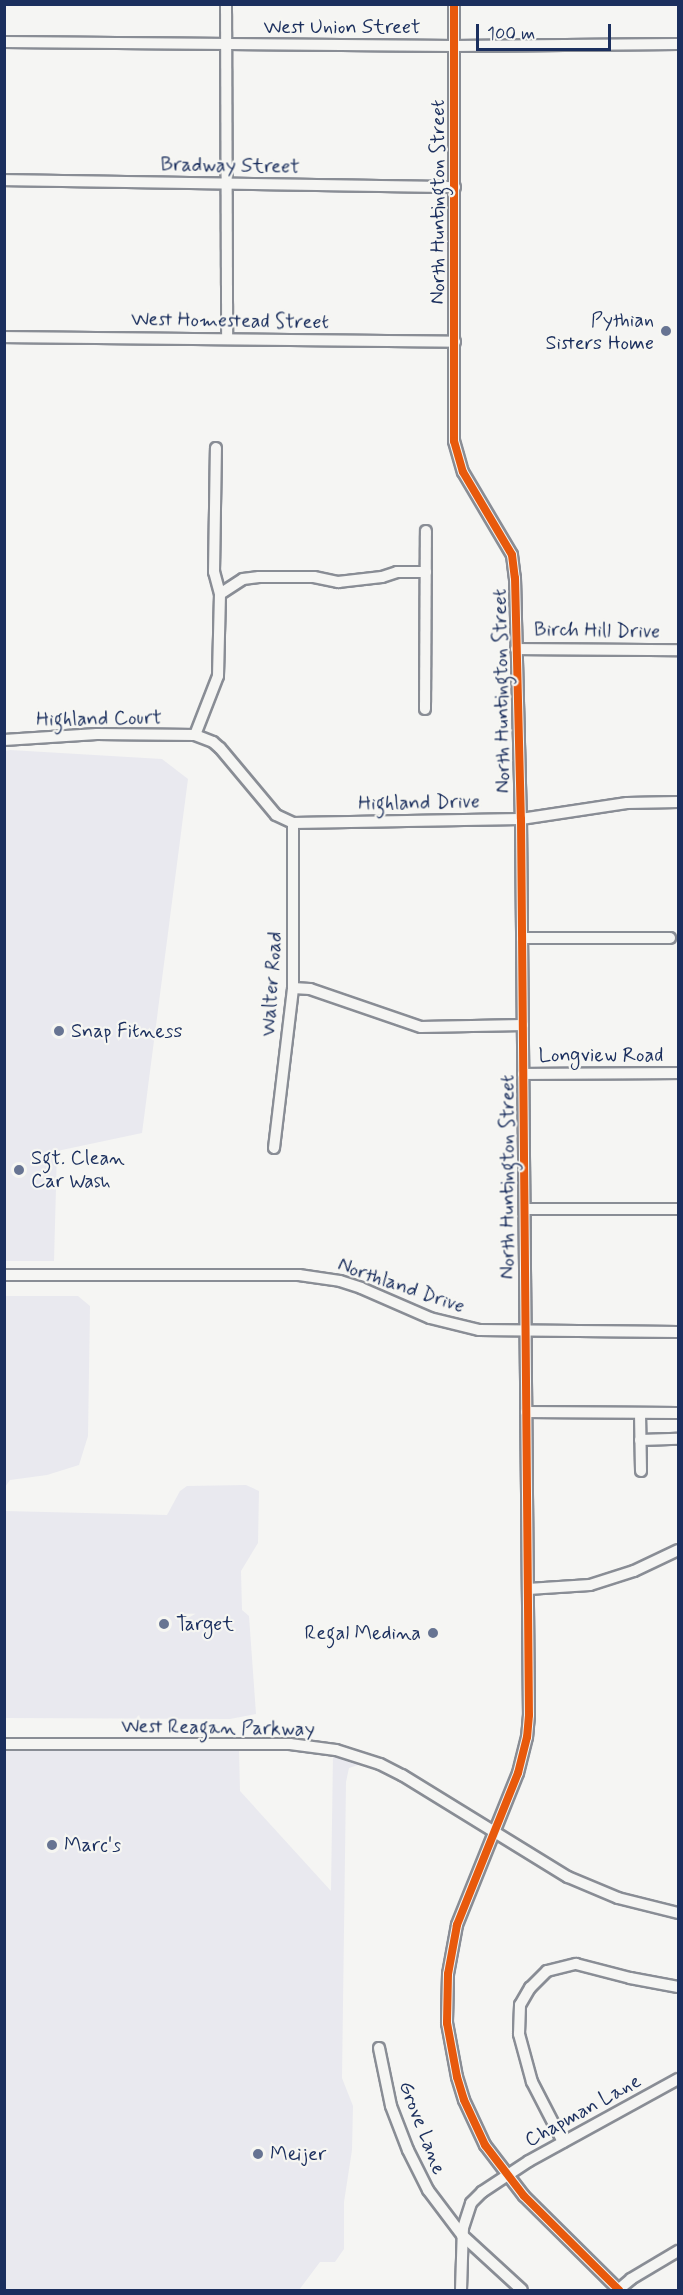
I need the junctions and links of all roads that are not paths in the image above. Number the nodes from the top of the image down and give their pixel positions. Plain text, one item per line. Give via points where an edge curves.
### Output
1 (226, 4) edge
2 (454, 4) edge
3 (4, 42) edge
4 (226, 44) junction
5 (678, 44) edge
6 (454, 46) junction
7 (4, 180) edge
8 (227, 184) junction
9 (455, 187) junction
10 (4, 337) edge
11 (227, 338) junction
12 (455, 342) junction
13 (216, 448) dead end
14 (426, 531) dead end
15 (426, 572) junction
16 (220, 594) junction
17 (516, 649) junction
18 (678, 650) edge
19 (425, 709) dead end
20 (195, 735) junction
21 (4, 740) edge
22 (678, 802) edge
23 (521, 819) junction
24 (293, 823) junction
25 (522, 938) junction
26 (670, 938) dead end
27 (293, 988) junction
28 (523, 1025) junction
29 (678, 1073) edge
30 (524, 1074) junction
31 (274, 1148) dead end
32 (525, 1209) junction
33 (678, 1209) edge
34 (4, 1275) edge
35 (526, 1332) junction
36 (678, 1332) edge
37 (526, 1412) junction
38 (640, 1413) junction
39 (678, 1413) edge
40 (678, 1439) edge
41 (640, 1440) junction
42 (641, 1471) dead end
43 (678, 1550) edge
44 (528, 1589) junction
45 (4, 1743) edge
46 (494, 1832) junction
47 (678, 1913) edge
48 (678, 1987) edge
49 (379, 2048) dead end
50 (678, 2079) edge
51 (563, 2142) junction
52 (508, 2177) junction
53 (462, 2235) junction
54 (678, 2251) edge
55 (461, 2290) edge
56 (522, 2290) edge
57 (618, 2290) edge

1 - 4 street
2 - 6 street, North Huntington Street
3 - 4 street, West Union Street
4 - 6 street, West Union Street
4 - 8 street
5 - 6 street, West Union Street
6 - 9 street, North Huntington Street
7 - 8 street, Bradway Street
8 - 9 street, Bradway Street
8 - 11 street
9 - 12 street, North Huntington Street
10 - 11 street, West Homestead Street
11 - 12 street, West Homestead Street
12 - 17 street, North Huntington Street via 453,441 464,472 512,555
13 - 16 street via 214,572
14 - 15 street
15 - 16 street via 397,572 338,582 314,577 259,577 243,579
15 - 19 street
16 - 20 street via 218,676
17 - 18 street, Birch Hill Drive
17 - 23 street, North Huntington Street
20 - 21 street, Highland Court via 97,734
20 - 24 street via 213,742 276,815
22 - 23 street, Highland Drive via 627,803
23 - 24 street, Highland Drive
23 - 25 street, North Huntington Street
24 - 27 street, Walter Road
25 - 26 street
25 - 28 street, North Huntington Street
27 - 28 street, Longview Road via 310,989 421,1027
27 - 31 street, Walter Road
28 - 30 street, North Huntington Street
29 - 30 street, Longview Road
30 - 32 street, North Huntington Street
32 - 33 street
32 - 35 street, North Huntington Street
34 - 35 street, Northland Drive via 321,1278 361,1288 452,1324 479,1330
35 - 36 street, Northland Drive
35 - 37 street, North Huntington Street
37 - 38 street
37 - 44 street, North Huntington Street
38 - 39 street
38 - 41 street
40 - 41 street
41 - 42 street
43 - 44 street via 601,1582 570,1588
44 - 46 street, North Huntington Street via 527,1737 518,1773
45 - 46 street, West Reagan Parkway via 290,1744 336,1750 402,1775
46 - 47 street, West Reagan Parkway via 592,1888
46 - 52 street, North Huntington Street via 457,1925 448,1974 447,2023 464,2100 485,2145
48 - 51 street via 576,1964 547,1971 530,1988 520,2005 519,2034 532,2082
49 - 53 street, Grove Lane via 391,2106 408,2150 428,2190
50 - 51 street, Chapman Lane
51 - 52 street, Chapman Lane
52 - 53 street, Chapman Lane via 471,2203
52 - 57 street, North Huntington Street
53 - 55 street, Chapman Lane
53 - 56 street, Grove Lane
54 - 57 street

